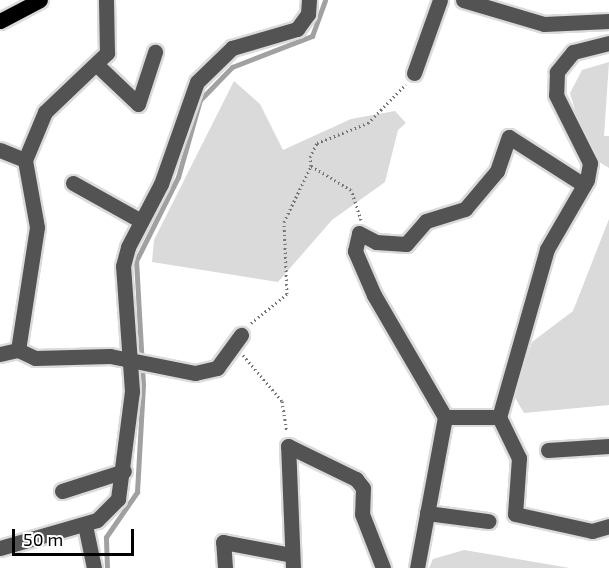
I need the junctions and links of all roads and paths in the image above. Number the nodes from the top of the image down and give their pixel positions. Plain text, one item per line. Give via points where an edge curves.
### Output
1 (40, 0) edge
2 (105, 0) edge
3 (309, 0) edge
4 (440, 0) edge
5 (463, 0) edge
6 (0, 21) edge
7 (609, 21) edge
8 (609, 43) edge
9 (155, 52) dead end
10 (98, 66) junction
11 (414, 73) joint
12 (0, 150) edge
13 (25, 160) junction
14 (311, 166) junction
15 (73, 183) dead end
16 (584, 185) junction
17 (141, 221) junction
18 (359, 233) junction
19 (237, 340) junction
20 (18, 350) junction
21 (0, 354) edge
22 (129, 364) junction
23 (445, 417) junction
24 (499, 417) junction
25 (288, 446) junction
26 (609, 446) edge
27 (548, 450) dead end
28 (124, 471) junction
29 (62, 491) dead end
30 (427, 513) junction
31 (488, 521) dead end
32 (85, 525) junction
33 (609, 526) edge
34 (0, 548) edge
35 (292, 561) edge
36 (94, 568) edge
37 (225, 568) edge
38 (382, 568) edge
39 (417, 568) edge

1 - 6 main road
2 - 10 street via 109,36
3 - 17 street via 308,14 297,29 232,48 197,82 160,184
4 - 11 street
5 - 7 street via 544,24
8 - 16 street via 573,52 557,72 556,94 587,150
9 - 10 street via 138,104
10 - 13 street via 45,111
11 - 14 path via 368,123 317,143
12 - 13 street
13 - 20 street via 37,227
14 - 18 path via 351,190 361,217
14 - 19 path via 284,222 287,294
15 - 17 street
16 - 18 street via 509,137 497,171 465,209 426,221 406,244 376,242
16 - 24 street via 547,249
17 - 22 street via 123,266
18 - 23 street via 355,251 374,295
19 - 22 street via 207,372
19 - 25 path via 282,401
20 - 21 street
20 - 22 street via 35,358 86,354
22 - 28 street via 132,391 123,430
23 - 24 street
23 - 30 street
24 - 33 street via 519,458 515,514 592,531
25 - 35 street
25 - 38 street via 356,479 363,488 362,514
26 - 27 street
28 - 29 street
28 - 32 street via 118,499
30 - 31 street
30 - 39 street
32 - 34 street
32 - 36 street
35 - 37 street via 224,542

